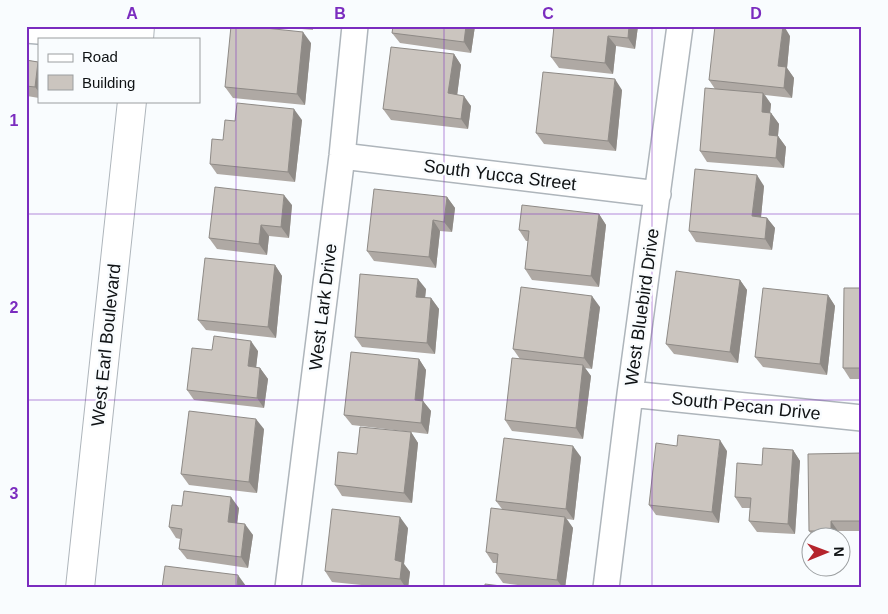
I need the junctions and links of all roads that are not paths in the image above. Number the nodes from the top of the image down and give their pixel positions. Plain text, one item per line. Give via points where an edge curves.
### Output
1 (355, 26) edge
2 (680, 26) edge
3 (26, 30) edge
4 (122, 38) edge
5 (132, 102) edge
6 (342, 156) junction
7 (658, 194) junction
8 (630, 394) junction
9 (862, 418) edge
10 (80, 588) edge
11 (288, 588) edge
12 (606, 588) edge

1 - 6 street, West Lark Drive
2 - 7 street, West Bluebird Drive
3 - 4 street
5 - 10 street, West Earl Boulevard
6 - 7 street, South Yucca Street
6 - 11 street, West Lark Drive
7 - 8 street, West Bluebird Drive
8 - 9 street, South Pecan Drive
8 - 12 street, West Bluebird Drive

